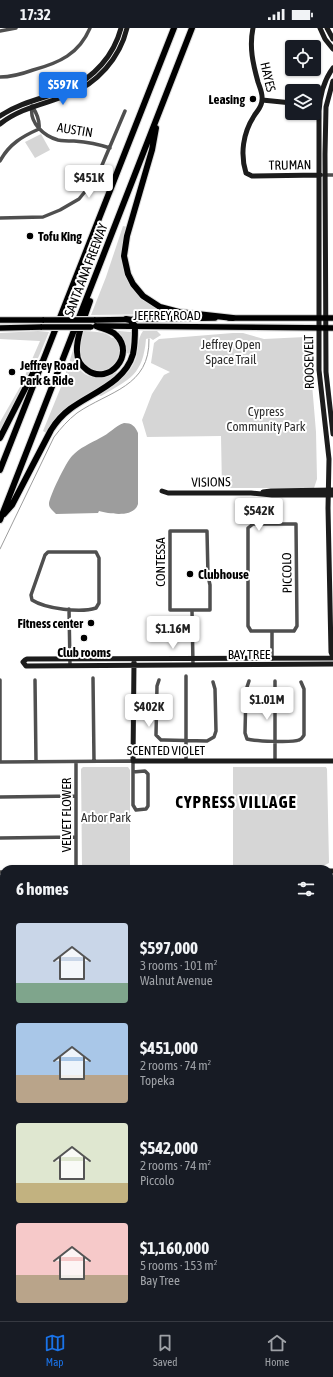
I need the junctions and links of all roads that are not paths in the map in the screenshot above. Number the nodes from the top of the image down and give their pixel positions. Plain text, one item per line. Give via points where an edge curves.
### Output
1 (16, 28) edge
2 (90, 28) edge
3 (121, 28) edge
4 (127, 28) edge
5 (174, 28) edge
6 (192, 28) edge
7 (253, 28) edge
8 (320, 28) edge
9 (328, 28) edge
10 (0, 31) edge
11 (333, 39) edge
12 (333, 49) edge
13 (333, 68) edge
14 (0, 77) edge
15 (333, 81) edge
16 (84, 84) junction
17 (321, 96) edge
18 (262, 100) junction
19 (285, 102) edge
20 (32, 104) junction
21 (321, 106) edge
22 (326, 107) junction
23 (125, 111) dead end
24 (158, 114) junction
25 (0, 116) edge
26 (318, 120) edge
27 (0, 124) edge
28 (39, 129) junction
29 (110, 148) junction
30 (0, 161) edge
31 (248, 174) joint
32 (323, 175) junction
33 (333, 175) edge
34 (0, 218) edge
35 (320, 242) junction
36 (326, 242) junction
37 (100, 264) junction
38 (234, 318) junction
39 (320, 318) junction
40 (330, 318) edge
41 (126, 319) junction
42 (0, 320) edge
43 (135, 326) junction
44 (94, 327) junction
45 (0, 328) edge
46 (320, 328) junction
47 (326, 328) junction
48 (333, 328) edge
49 (46, 357) junction
50 (333, 434) edge
51 (0, 438) edge
52 (0, 470) edge
53 (162, 491) dead end
54 (331, 493) edge
55 (1, 518) edge
56 (332, 577) edge
57 (69, 609) junction
58 (192, 610) junction
59 (272, 631) junction
60 (272, 658) junction
61 (333, 658) edge
62 (70, 659) junction
63 (133, 659) junction
64 (193, 659) junction
65 (272, 664) junction
66 (333, 664) edge
67 (70, 665) junction
68 (134, 665) junction
69 (193, 665) junction
70 (186, 676) dead end
71 (93, 678) dead end
72 (0, 680) edge
73 (35, 680) dead end
74 (159, 680) dead end
75 (248, 681) dead end
76 (275, 681) dead end
77 (213, 682) dead end
78 (301, 682) dead end
79 (186, 741) junction
80 (275, 741) junction
81 (0, 761) edge
82 (133, 761) junction
83 (186, 761) junction
84 (275, 761) junction
85 (333, 761) edge
86 (36, 762) junction
87 (76, 762) junction
88 (94, 762) junction
89 (133, 772) junction
90 (76, 796) junction
91 (0, 797) edge
92 (76, 837) junction
93 (0, 838) edge
94 (76, 865) edge

1 - 10 street
2 - 14 street via 79,46 62,60 16,76
3 - 16 street via 108,58
4 - 16 street via 113,59 102,73
5 - 49 highway, SANTA ANA FREEWAY
6 - 24 highway, SANTA ANA FREEWAY
7 - 18 street, HAYES via 252,54
8 - 12 street
9 - 11 street
13 - 17 street, ROOSEVELT
15 - 22 street, ROOSEVELT
16 - 20 street
18 - 19 street
18 - 31 street, HAYES via 244,142 243,158
20 - 25 street via 11,109
20 - 27 street
20 - 28 street, AUSTIN via 40,125
21 - 22 street
22 - 32 street, ROOSEVELT
23 - 29 street
24 - 37 highway, SANTA ANA FREEWAY
24 - 38 highway via 152,150 127,236 124,256 128,274 140,293 160,307 179,312
26 - 32 street, ROOSEVELT
28 - 29 street, AUSTIN via 58,140 98,144
28 - 30 street via 16,141
29 - 34 street via 97,177 79,199 43,217
31 - 32 street, TRUMAN
32 - 33 street, TRUMAN
32 - 35 street, ROOSEVELT
32 - 36 street, ROOSEVELT
35 - 36 street
35 - 39 street, ROOSEVELT
36 - 40 street, ROOSEVELT
37 - 44 highway via 77,352 84,368 91,373 110,372 117,367 122,358 121,342 110,331
37 - 55 highway, SANTA ANA FREEWAY
38 - 39 main road, JEFFREY ROAD
38 - 41 main road, JEFFREY ROAD
39 - 40 main road, JEFFREY ROAD
39 - 46 street, ROOSEVELT
40 - 47 street, ROOSEVELT
41 - 42 main road, JEFFREY ROAD, bridge
41 - 43 highway
43 - 44 main road, JEFFREY ROAD
43 - 46 main road, JEFFREY ROAD
43 - 55 highway via 133,355 122,374 70,409 57,421 12,505
44 - 45 main road, JEFFREY ROAD, bridge
46 - 47 main road, JEFFREY ROAD
46 - 54 street, ROOSEVELT via 319,370
47 - 48 main road, JEFFREY ROAD
47 - 50 street, ROOSEVELT via 327,383
49 - 51 highway via 34,371
49 - 52 highway, SANTA ANA FREEWAY
53 - 54 street, VISIONS via 168,494
54 - 56 street, ROOSEVELT
56 - 61 street, ROOSEVELT
57 - 57 street via 94,609 98,606 99,558 96,552 48,552 45,555 31,598 47,606
57 - 62 street
58 - 58 street, CONTESSA via 170,610 170,531 207,531 210,610
58 - 64 street
59 - 59 street, PICCOLO via 251,631 248,626 248,528 253,524 296,524 297,626 294,631
59 - 60 street
60 - 61 street, BAY TREE
60 - 64 street, BAY TREE
60 - 65 street
62 - 63 street, BAY TREE
62 - 67 street
62 - 67 street, BAY TREE via 27,659 23,662 26,666
63 - 64 street, BAY TREE
63 - 68 street
64 - 69 street
65 - 66 street, BAY TREE
65 - 69 street, BAY TREE
67 - 68 street, BAY TREE
68 - 69 street, BAY TREE
68 - 82 street
70 - 79 street
71 - 88 street
72 - 81 street
73 - 86 street
74 - 79 street via 156,735 161,740
75 - 80 street via 246,737 253,740
76 - 80 street
77 - 79 street via 216,731 214,737
78 - 80 street via 304,689 304,735 300,740
79 - 83 street
80 - 84 street
81 - 86 street, SCENTED VIOLET
82 - 83 street, SCENTED VIOLET
82 - 88 street, SCENTED VIOLET
82 - 89 street
83 - 84 street, SCENTED VIOLET
84 - 85 street, SCENTED VIOLET
86 - 87 street, SCENTED VIOLET
87 - 88 street, SCENTED VIOLET
87 - 90 street, VELVET FLOWER
89 - 89 street via 133,805 136,810 144,810 148,806 148,774 145,771
90 - 91 street
90 - 92 street, VELVET FLOWER
92 - 93 street
92 - 94 street, VELVET FLOWER

